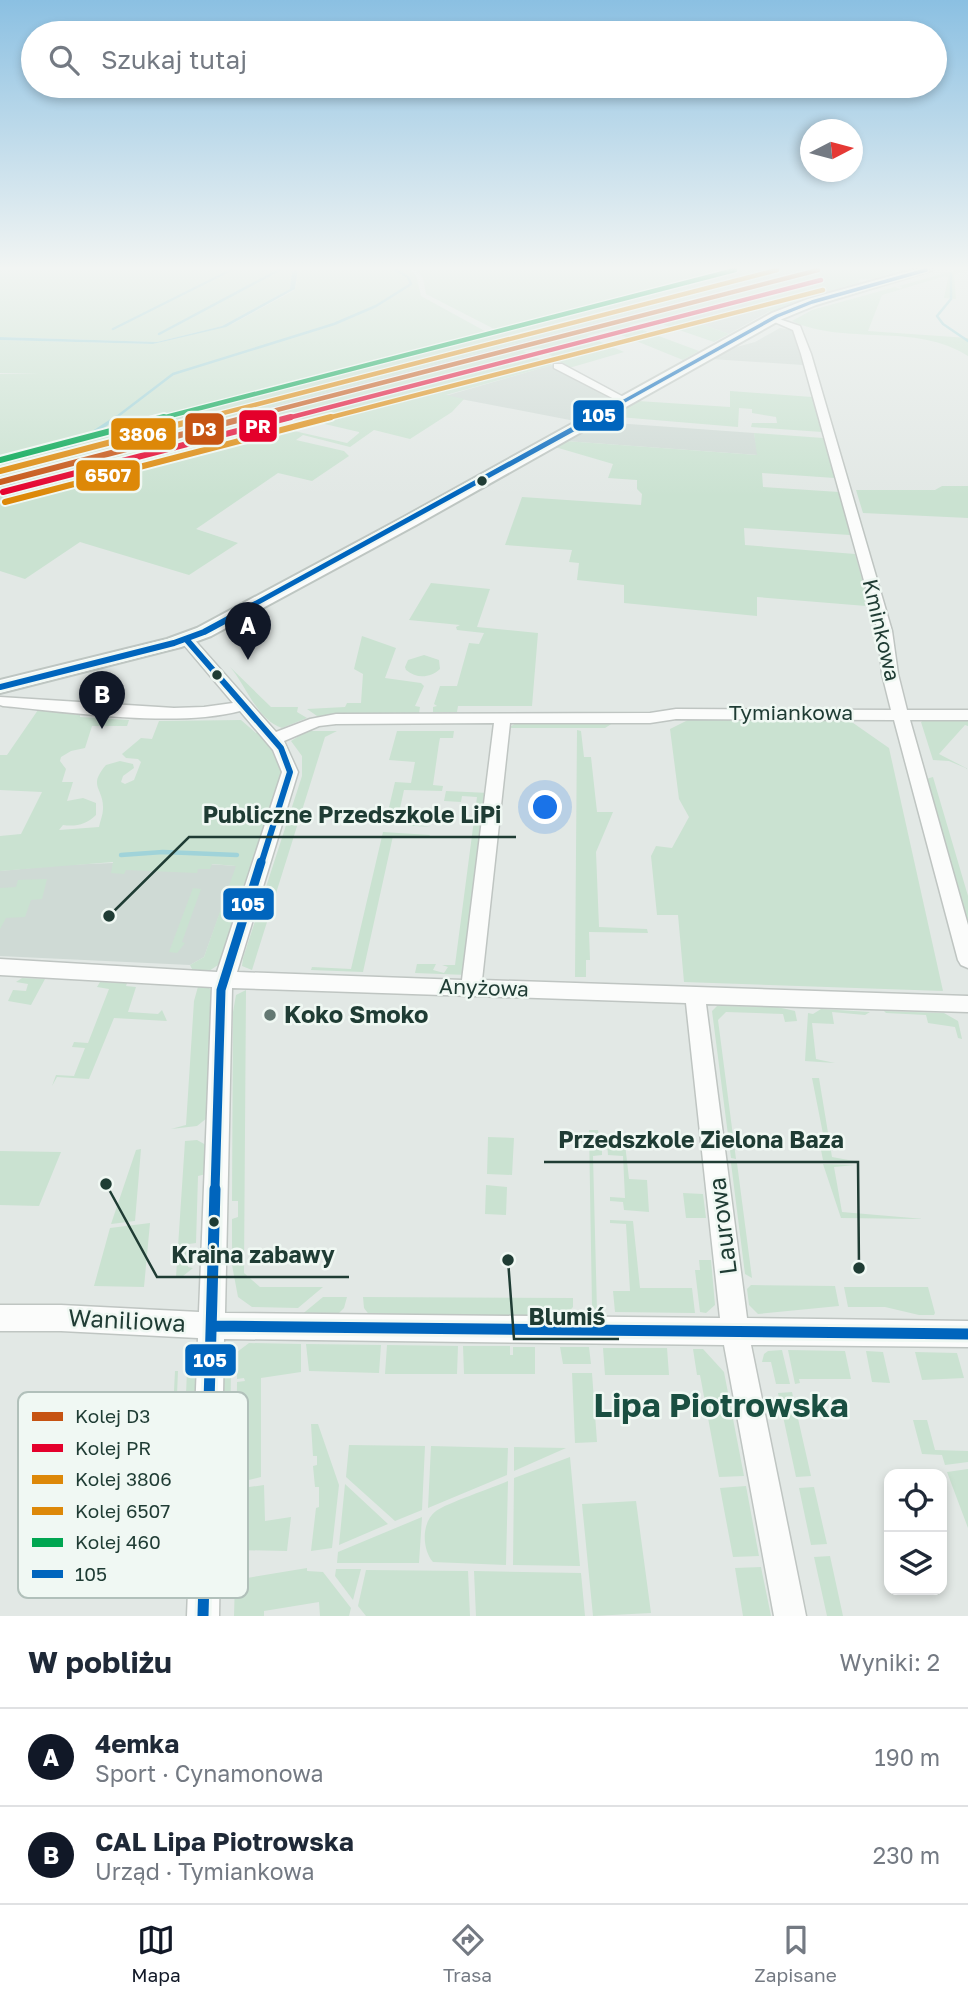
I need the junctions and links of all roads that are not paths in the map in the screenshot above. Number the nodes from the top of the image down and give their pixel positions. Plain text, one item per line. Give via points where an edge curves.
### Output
1 (725, 345) edge
2 (804, 345) edge
3 (558, 366) dead end
4 (626, 401) junction
5 (186, 639) junction
6 (2, 694) edge
7 (244, 705) junction
8 (900, 713) junction
9 (968, 715) edge
10 (502, 726) junction
11 (274, 738) junction
12 (968, 960) edge
13 (0, 967) edge
14 (223, 980) junction
15 (471, 988) junction
16 (695, 995) junction
17 (968, 1004) edge
18 (0, 1318) edge
19 (212, 1326) junction
20 (735, 1331) junction
21 (968, 1334) edge
22 (210, 1392) edge
23 (204, 1598) edge
24 (203, 1616) edge
25 (790, 1616) edge

1 - 4 main road
2 - 8 street, Kminkowa via 885,631
3 - 4 street
4 - 5 main road via 260,603
5 - 6 main road
5 - 7 street
6 - 7 street via 121,712 217,713
7 - 11 street
8 - 9 street, Tymiankowa
8 - 10 street, Tymiankowa via 671,714
8 - 12 street, Kminkowa
10 - 11 street, Tymiankowa via 327,720
10 - 15 street
11 - 14 street via 289,761 289,780
13 - 14 street, Anyżowa
14 - 15 street, Anyżowa
14 - 19 street
15 - 16 street, Anyżowa
16 - 17 street, Anyżowa
16 - 20 street, Laurowa
18 - 19 street, Waniliowa
19 - 20 street, Waniliowa
19 - 22 street
20 - 21 street, Waniliowa
20 - 25 street, Laurowa
23 - 24 street

